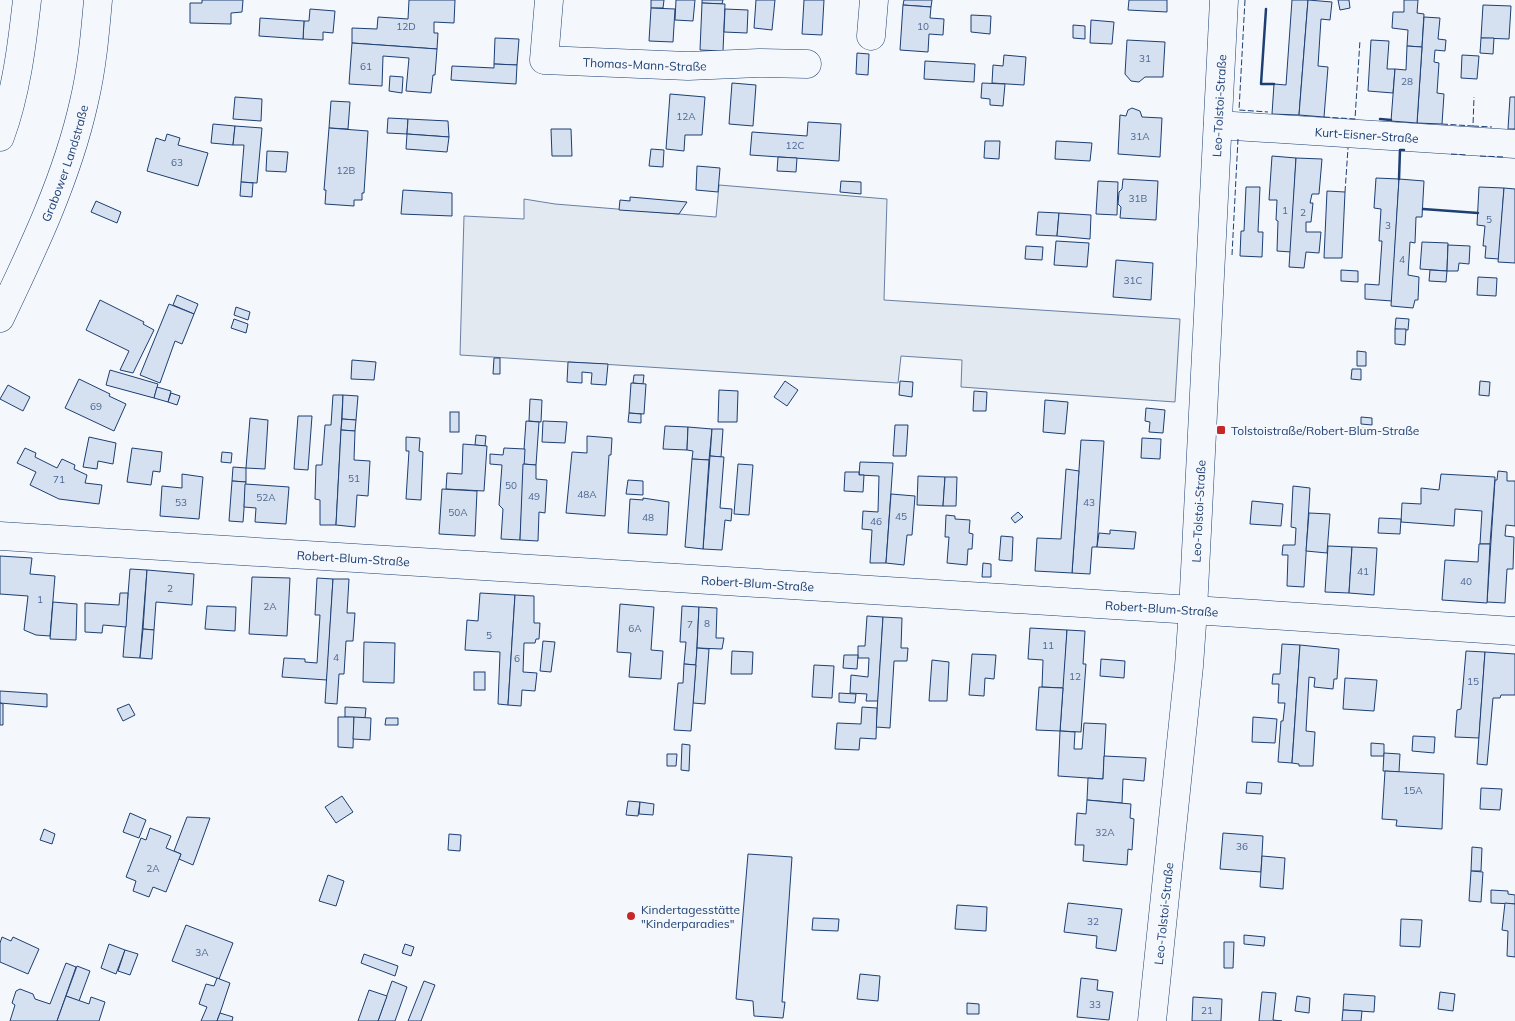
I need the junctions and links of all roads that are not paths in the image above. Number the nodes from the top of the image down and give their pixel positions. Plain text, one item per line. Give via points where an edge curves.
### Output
1 (27, 0) edge
2 (98, 0) edge
3 (549, 0) edge
4 (874, 0) edge
5 (1224, 0) edge
6 (872, 36) dead end
7 (807, 64) dead end
8 (1218, 125) junction
9 (0, 136) edge
10 (1515, 144) edge
11 (0, 318) edge
12 (0, 536) edge
13 (1193, 610) junction
14 (1515, 631) edge
15 (1152, 1021) edge

1 - 9 street via 12,95
2 - 11 street, Grabower Landstraße via 84,103 67,161 34,246
3 - 7 street, Thomas-Mann-Straße via 544,60 688,66
4 - 6 street
5 - 8 street, Leo-Tolstoi-Straße
8 - 10 street, Kurt-Eisner-Straße
8 - 13 street, Leo-Tolstoi-Straße
12 - 13 street, Robert-Blum-Straße
13 - 14 street, Robert-Blum-Straße
13 - 15 street, Leo-Tolstoi-Straße

